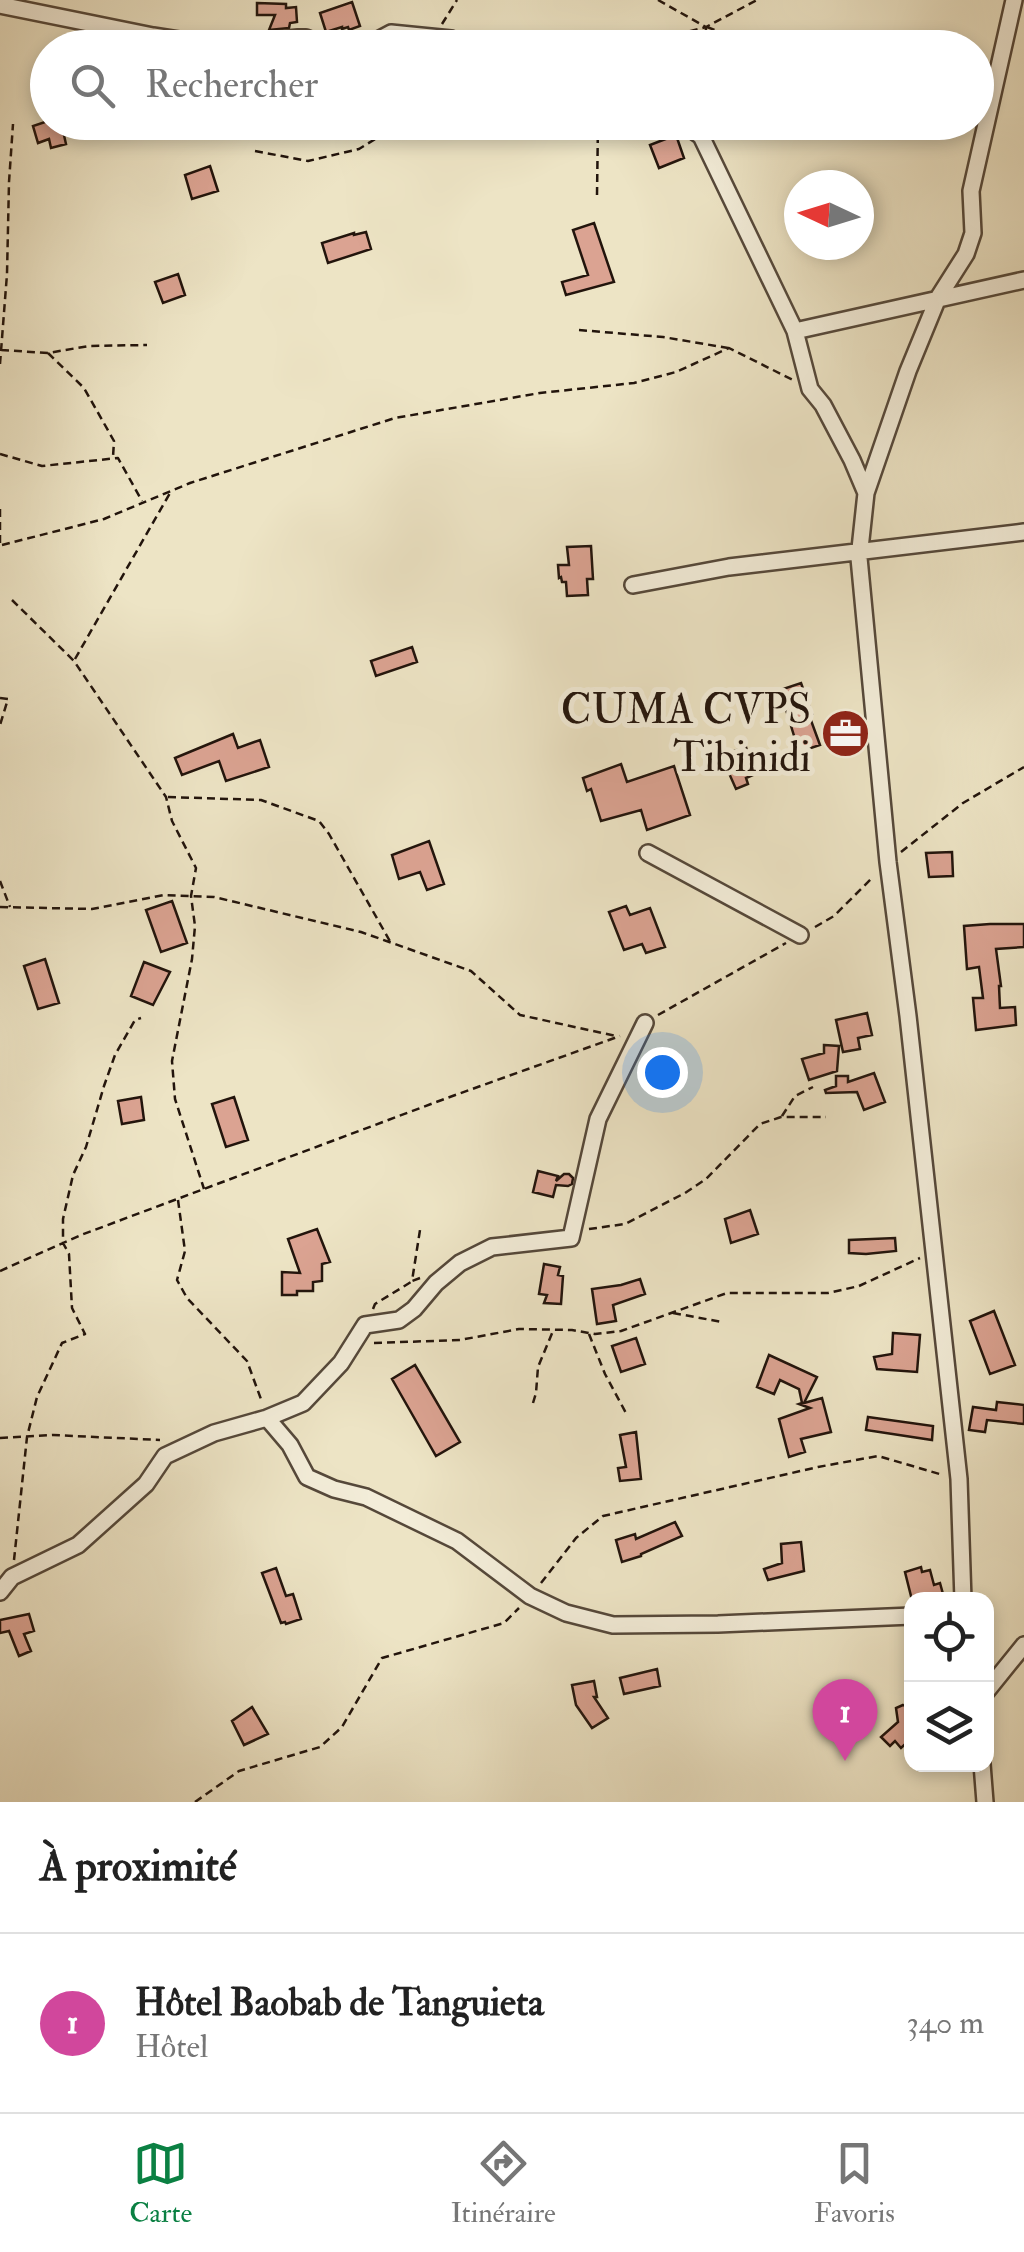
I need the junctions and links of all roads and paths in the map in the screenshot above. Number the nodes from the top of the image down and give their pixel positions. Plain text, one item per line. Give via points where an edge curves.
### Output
1 (457, 0) edge
2 (658, 0) edge
3 (757, 0) edge
4 (1014, 0) edge
5 (0, 5) edge
6 (706, 27) junction
7 (123, 30) edge
8 (438, 30) edge
9 (695, 30) edge
10 (706, 30) edge
11 (714, 30) edge
12 (994, 89) edge
13 (13, 124) dead end
14 (374, 140) edge
15 (598, 140) edge
16 (703, 140) edge
17 (982, 140) edge
18 (255, 151) dead end
19 (598, 195) dead end
20 (1024, 280) edge
21 (938, 298) junction
22 (579, 330) dead end
23 (795, 331) junction
24 (147, 346) dead end
25 (729, 348) junction
26 (0, 350) edge
27 (48, 354) junction
28 (0, 364) edge
29 (810, 389) junction
30 (0, 454) edge
31 (113, 458) junction
32 (170, 492) junction
33 (866, 493) junction
34 (143, 502) junction
35 (0, 510) edge
36 (1024, 532) edge
37 (1, 545) edge
38 (860, 552) junction
39 (633, 585) dead end
40 (12, 600) dead end
41 (74, 661) junction
42 (0, 698) edge
43 (0, 725) edge
44 (1024, 767) edge
45 (166, 796) junction
46 (648, 853) dead end
47 (888, 862) junction
48 (0, 881) edge
49 (191, 896) junction
50 (0, 907) edge
51 (10, 908) junction
52 (800, 935) junction
53 (391, 943) junction
54 (141, 1018) dead end
55 (645, 1023) junction
56 (618, 1037) junction
57 (813, 1086) dead end
58 (781, 1117) junction
59 (826, 1118) dead end
60 (204, 1189) junction
61 (177, 1199) junction
62 (420, 1230) dead end
63 (572, 1231) junction
64 (63, 1243) junction
65 (934, 1251) junction
66 (0, 1271) edge
67 (422, 1276) dead end
68 (412, 1281) junction
69 (672, 1312) junction
70 (722, 1322) dead end
71 (365, 1325) junction
72 (554, 1330) junction
73 (588, 1333) junction
74 (352, 1346) junction
75 (533, 1403) dead end
76 (626, 1413) dead end
77 (267, 1418) junction
78 (27, 1437) junction
79 (0, 1438) edge
80 (171, 1440) dead end
81 (959, 1479) junction
82 (12, 1577) junction
83 (0, 1592) edge
84 (963, 1592) edge
85 (530, 1596) junction
86 (904, 1616) edge
87 (1024, 1645) edge
88 (994, 1682) edge
89 (982, 1772) edge
90 (195, 1802) edge
91 (984, 1802) edge

1 - 8 path
2 - 6 path
3 - 6 path
4 - 12 street
5 - 7 street
6 - 9 path
6 - 10 path
6 - 11 path
13 - 26 path
14 - 18 path via 308,161
15 - 19 path
16 - 23 street
17 - 21 street via 971,191 973,233
20 - 21 street
21 - 23 street
21 - 33 street
22 - 25 path
23 - 29 street
24 - 27 path
25 - 29 path
25 - 32 path via 634,382 395,418
26 - 27 path
26 - 28 path
27 - 31 path via 84,388 114,441
29 - 33 street
30 - 31 path via 42,466
31 - 34 path
32 - 34 path
32 - 41 path
33 - 38 street
34 - 37 path
35 - 37 path
36 - 38 street
38 - 39 street
38 - 47 street
40 - 41 path
41 - 45 path
42 - 43 path via 8,698
44 - 47 path via 962,803
45 - 49 path via 196,868
45 - 53 path via 261,800 319,821
46 - 52 street
47 - 52 path via 834,916
47 - 65 street
48 - 51 path
49 - 51 path via 92,909
49 - 53 path
49 - 60 path via 192,959 172,1061 175,1100
50 - 51 path
52 - 55 path
53 - 56 path via 471,972 520,1016
54 - 64 path via 116,1055 72,1175
55 - 56 path
55 - 63 street via 598,1119
56 - 60 path
57 - 58 path via 794,1096
58 - 59 path
58 - 63 path via 760,1124 706,1178 647,1214 626,1224
60 - 61 path
61 - 64 path
61 - 77 path via 185,1251 177,1280 247,1361
62 - 68 path
63 - 71 street via 571,1238 492,1247 460,1263 399,1320
64 - 66 path
64 - 78 path via 72,1308 85,1334 62,1343
65 - 69 path via 859,1286 828,1293 727,1293
65 - 81 street
67 - 68 path
68 - 71 path via 376,1304
69 - 70 path
69 - 73 path via 622,1331
71 - 74 street
72 - 73 path
72 - 74 path
72 - 75 path via 538,1367
73 - 76 path
74 - 77 street via 302,1404
77 - 82 street via 164,1456 146,1484 78,1544
77 - 85 street via 307,1476 457,1542
78 - 79 path
78 - 80 path
78 - 82 path
81 - 84 street
81 - 85 path via 878,1456 603,1516 576,1538
82 - 83 street
85 - 86 street via 613,1625
85 - 90 path via 504,1623 382,1658 342,1727 320,1747 239,1771
87 - 88 street
89 - 91 street

